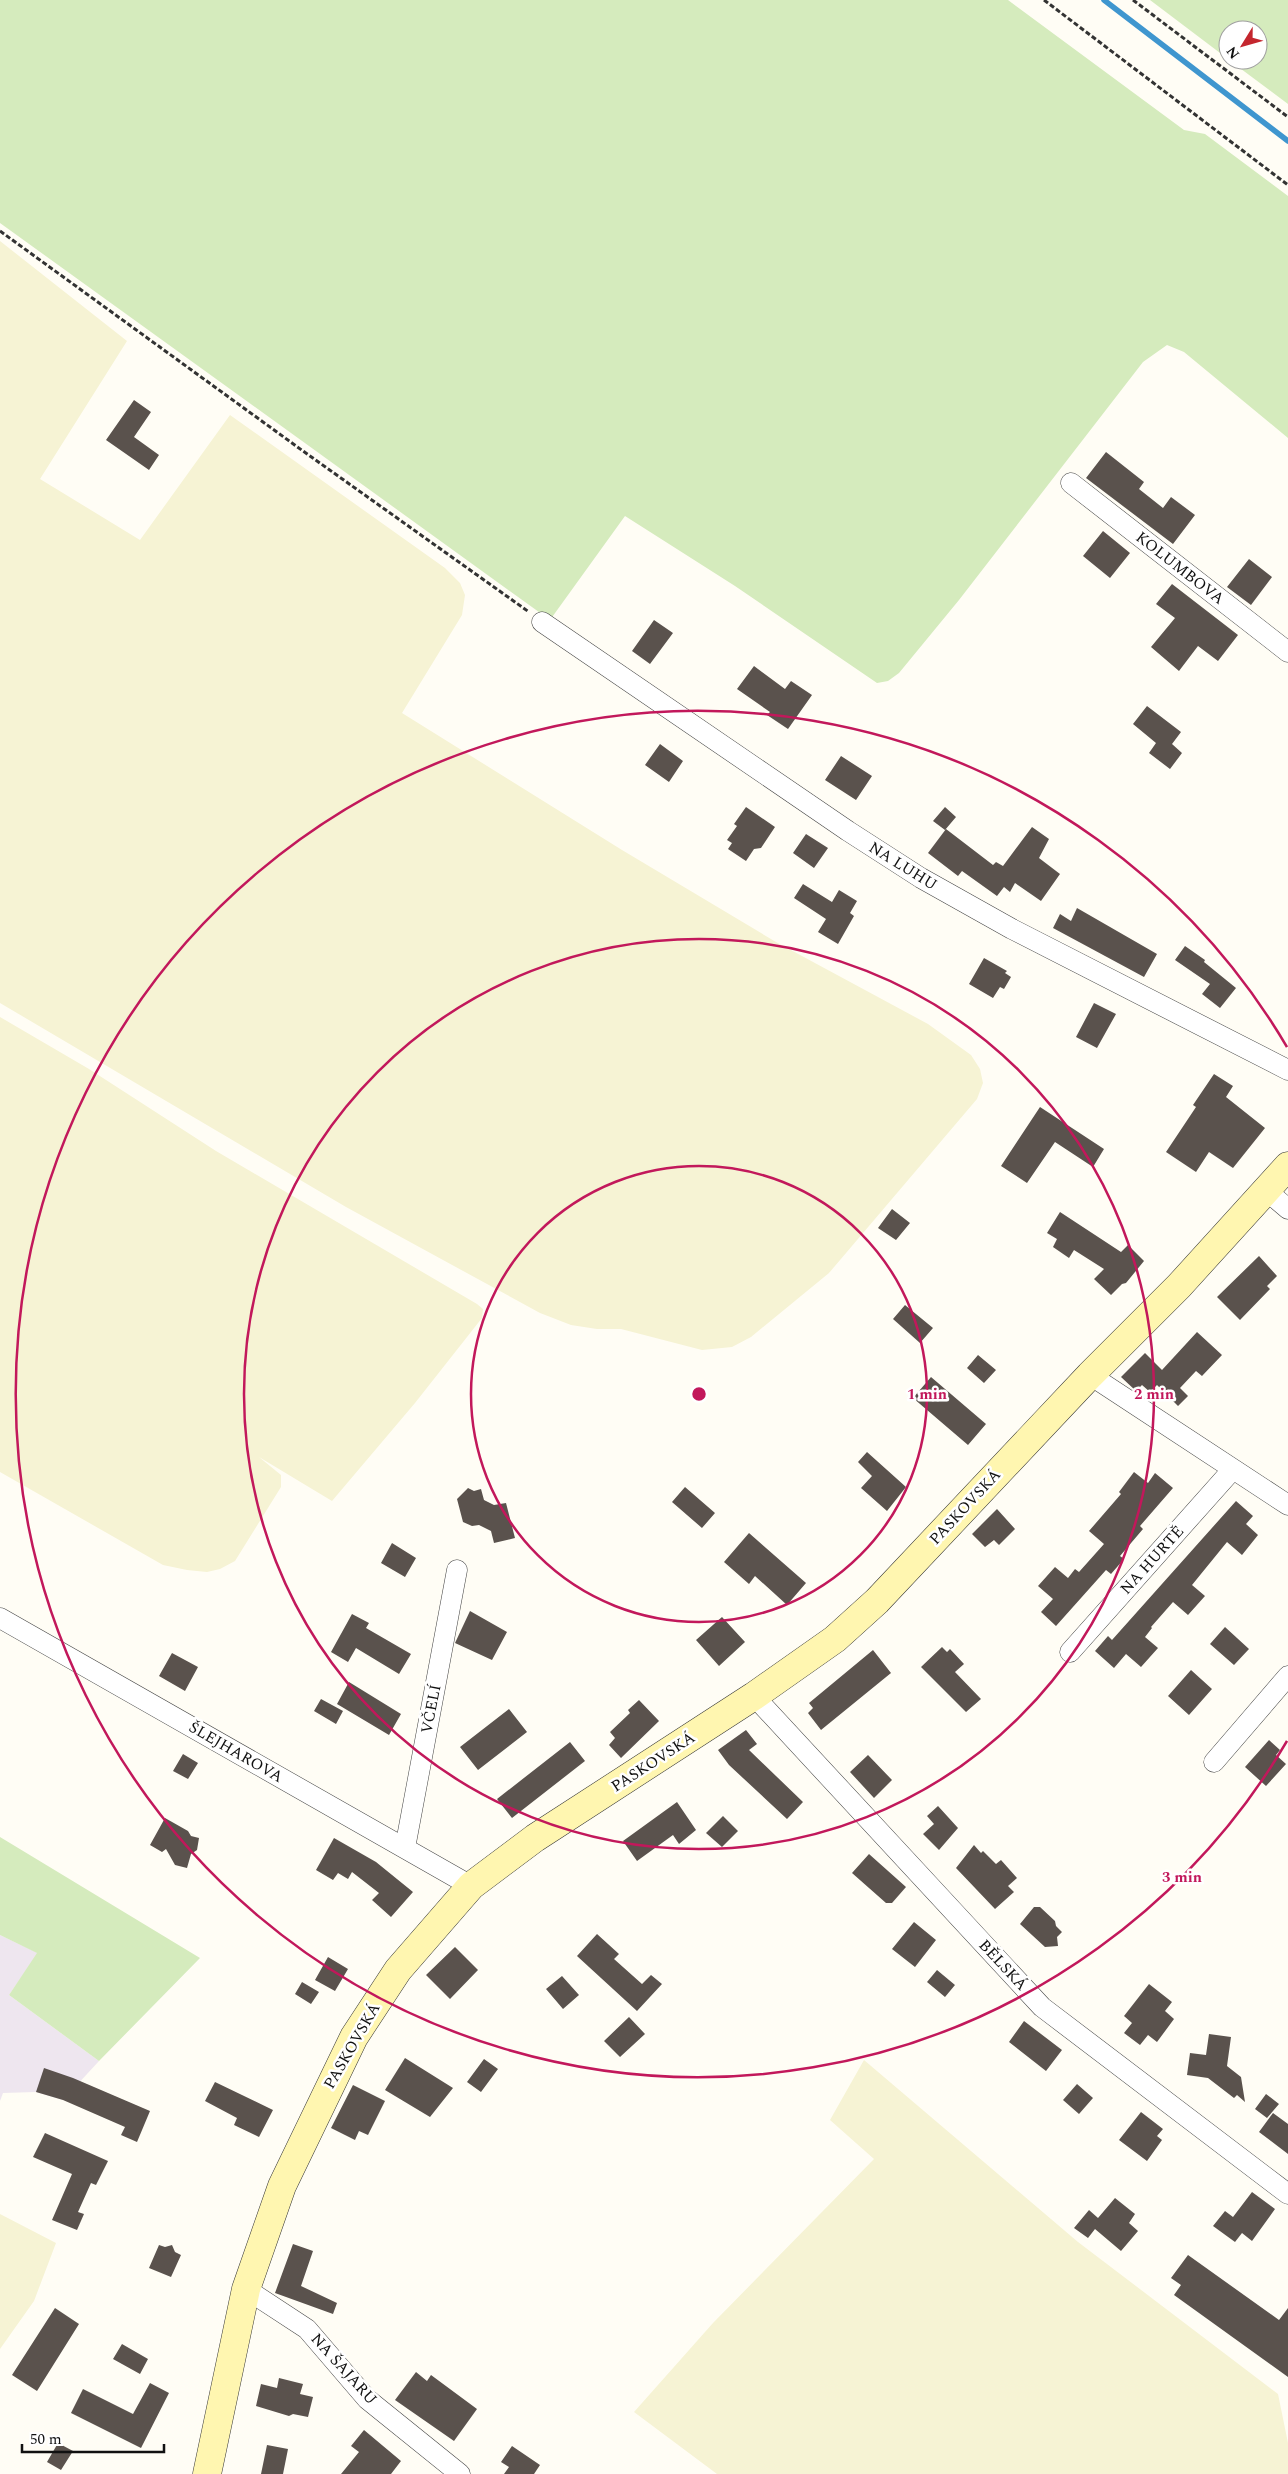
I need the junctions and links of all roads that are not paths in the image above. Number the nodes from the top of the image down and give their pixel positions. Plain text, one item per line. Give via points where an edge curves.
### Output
1 (1071, 483) dead end
2 (542, 622) road end
3 (1288, 652) edge
4 (1288, 1070) edge
5 (1288, 1166) edge
6 (1266, 1191) junction
7 (1288, 1209) edge
8 (1090, 1375) junction
9 (1233, 1469) junction
10 (1288, 1505) edge
11 (457, 1570) dead end
12 (0, 1618) edge
13 (1070, 1652) dead end
14 (1288, 1676) edge
15 (754, 1696) junction
16 (1214, 1762) dead end
17 (405, 1848) junction
18 (471, 1886) junction
19 (1288, 2194) edge
20 (246, 2289) junction
21 (207, 2474) edge
22 (460, 2474) edge

1 - 3 street, KOLUMBOVA
2 - 4 street, NA LUHU via 848,832 922,878 1020,934
5 - 6 street, PASKOVSKÁ
6 - 7 street
6 - 8 street, PASKOVSKÁ via 1180,1286
8 - 9 street
8 - 15 street, PASKOVSKÁ via 877,1601 835,1639
9 - 10 street
9 - 13 street, NA HURTĚ
11 - 17 street, VČELÍ
12 - 17 street, ŠLEJHAROVA
14 - 16 street
15 - 18 street, PASKOVSKÁ via 535,1838
15 - 19 street, BĚLSKÁ via 1042,2007
17 - 18 street, ŠLEJHAROVA
18 - 20 street, PASKOVSKÁ via 398,1970 354,2036 282,2186
20 - 21 street, PASKOVSKÁ
20 - 22 street, NA ŠAJARU via 308,2329 367,2399

